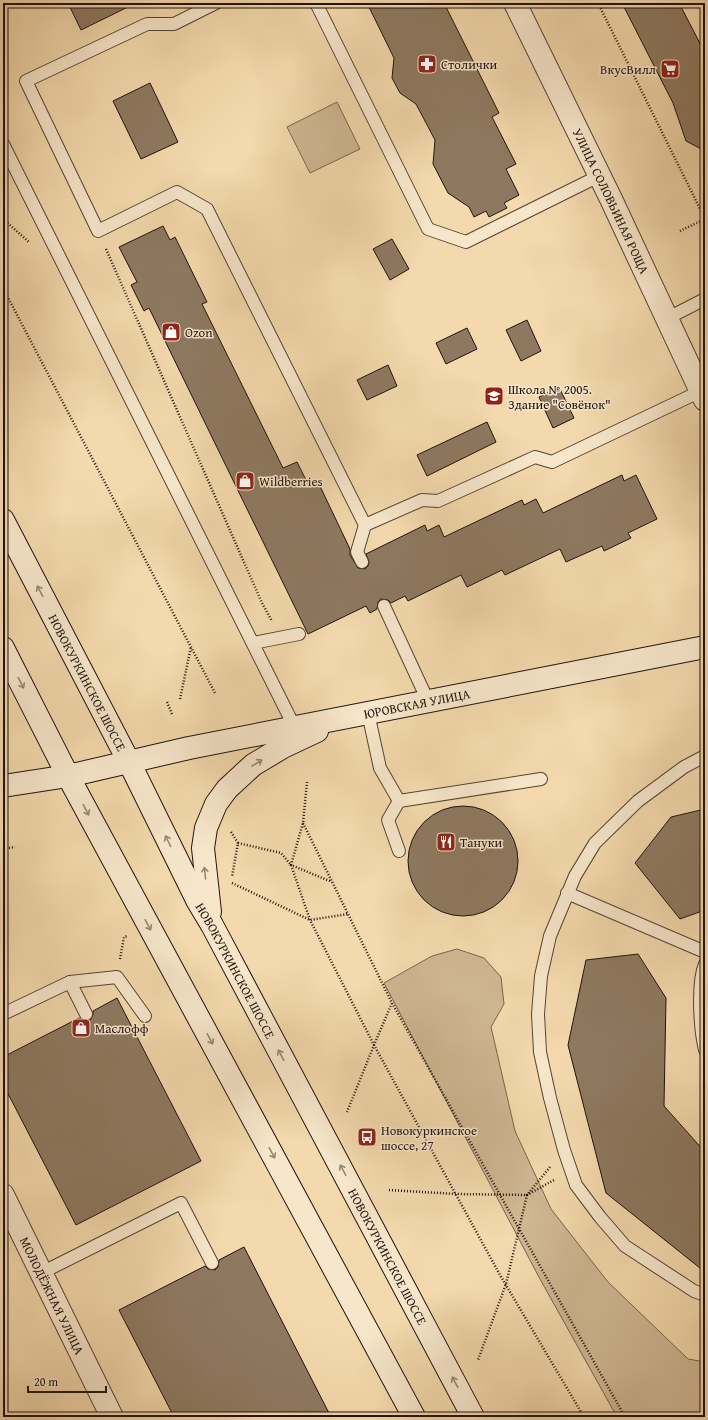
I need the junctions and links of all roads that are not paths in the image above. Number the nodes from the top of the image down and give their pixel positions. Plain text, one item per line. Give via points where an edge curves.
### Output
1 (216, 3) edge
2 (316, 3) edge
3 (515, 3) edge
4 (3, 144) edge
5 (599, 176) junction
6 (705, 299) edge
7 (666, 319) junction
8 (703, 395) edge
9 (3, 520) edge
10 (365, 525) junction
11 (362, 562) dead end
12 (384, 606) dead end
13 (298, 634) dead end
14 (252, 643) junction
15 (705, 646) edge
16 (3, 648) edge
17 (428, 701) junction
18 (368, 713) junction
19 (344, 718) junction
20 (295, 728) junction
21 (705, 756) edge
22 (129, 762) junction
23 (68, 776) junction
24 (541, 779) dead end
25 (3, 786) edge
26 (399, 801) junction
27 (399, 851) dead end
28 (567, 893) junction
29 (212, 925) junction
30 (705, 952) edge
31 (705, 964) edge
32 (70, 982) junction
33 (3, 1014) edge
34 (86, 1014) dead end
35 (145, 1016) dead end
36 (705, 1050) edge
37 (3, 1195) edge
38 (212, 1263) dead end
39 (41, 1273) junction
40 (705, 1295) edge
41 (112, 1417) edge
42 (414, 1417) edge
43 (473, 1417) edge

1 - 10 lane via 174,24 147,24 26,81 98,231 177,192 208,209
2 - 5 lane via 428,229 466,242
3 - 5 main road, УЛИЦА СОЛОВЬИНАЯ РОЩА
4 - 14 lane
5 - 7 main road, УЛИЦА СОЛОВЬИНАЯ РОЩА
6 - 7 lane
7 - 8 main road, УЛИЦА СОЛОВЬИНАЯ РОЩА
8 - 10 lane via 552,462 536,457 438,501 422,500
22 -> 9 main road, НОВОКУРКИНСКОЕ ШОССЕ
10 - 11 lane via 357,552
12 - 17 lane
13 - 14 lane
14 - 20 lane
15 - 17 main road, ЮРОВСКАЯ УЛИЦА
16 -> 23 main road
17 - 18 main road, ЮРОВСКАЯ УЛИЦА
18 - 19 main road, ЮРОВСКАЯ УЛИЦА
18 - 26 lane via 380,768
19 - 20 main road, ЮРОВСКАЯ УЛИЦА
29 -> 19 main road via 202,848 206,828 216,804 226,789 253,765 283,747
20 - 22 main road, ЮРОВСКАЯ УЛИЦА
21 - 28 lane via 684,767 638,801 595,843
22 - 23 main road, ЮРОВСКАЯ УЛИЦА
29 -> 22 main road, НОВОКУРКИНСКОЕ ШОССЕ via 197,900
23 - 25 main road, ЮРОВСКАЯ УЛИЦА
23 -> 42 main road
24 - 26 lane
26 - 27 lane via 388,820
28 - 30 lane
28 - 40 lane via 550,936 541,976 538,1014 540,1052 550,1098 576,1185 625,1246 694,1291
43 -> 29 main road, НОВОКУРКИНСКОЕ ШОССЕ
31 - 36 lane via 700,989
32 - 33 lane
32 - 34 lane
32 - 35 lane via 117,977
37 - 39 main road, МОЛОДЁЖНАЯ УЛИЦА
38 - 39 lane via 181,1203
39 - 41 main road, МОЛОДЁЖНАЯ УЛИЦА

